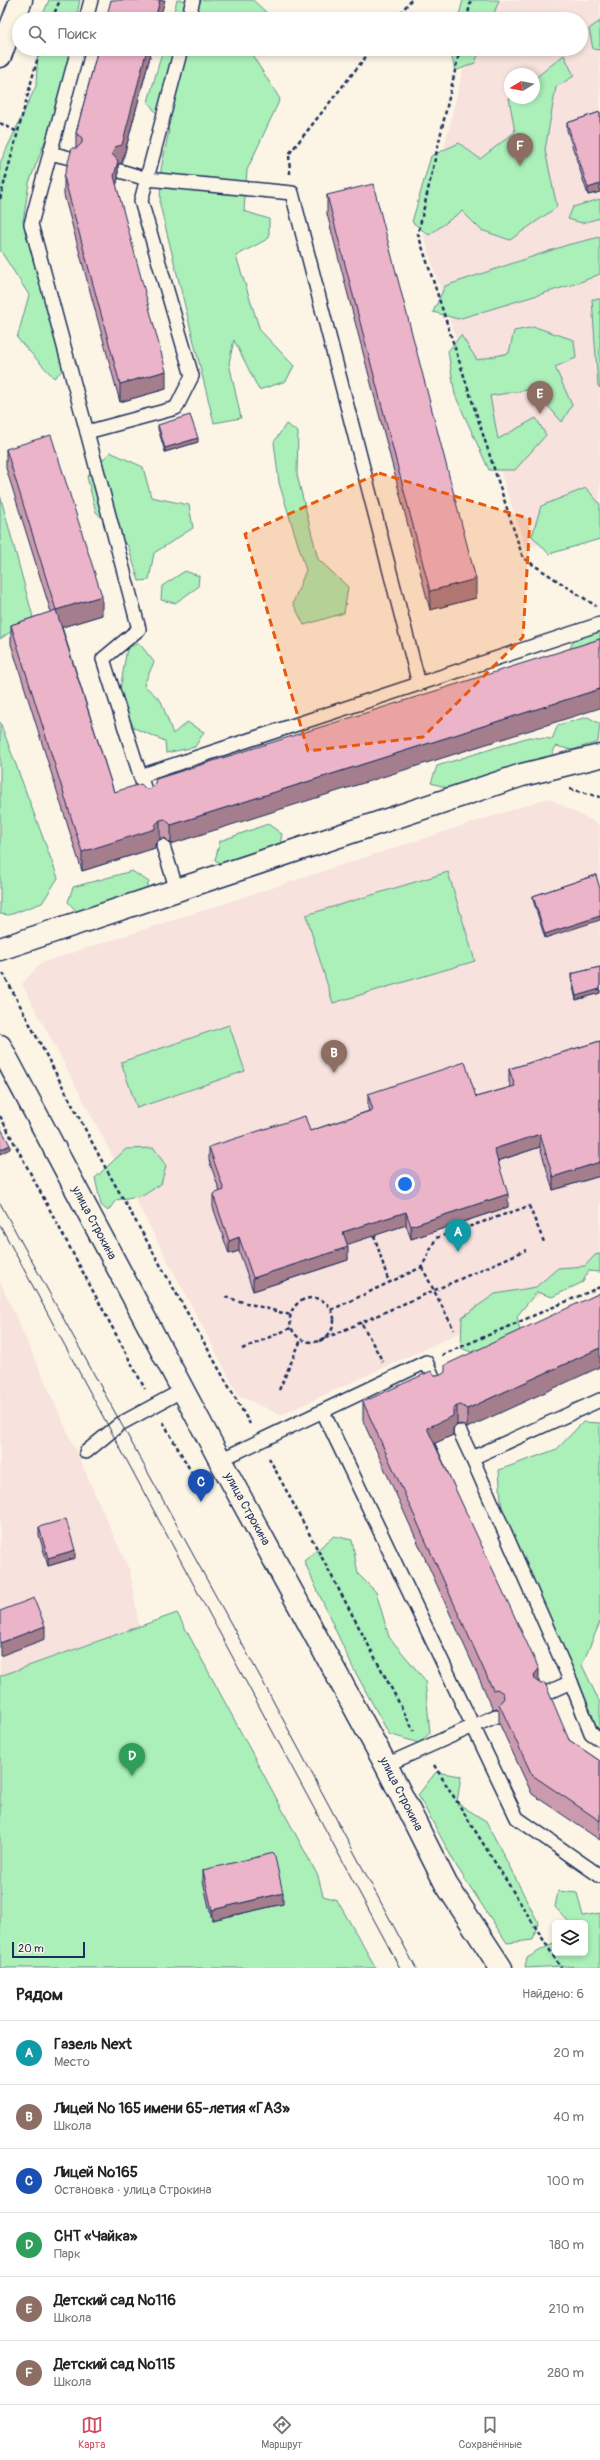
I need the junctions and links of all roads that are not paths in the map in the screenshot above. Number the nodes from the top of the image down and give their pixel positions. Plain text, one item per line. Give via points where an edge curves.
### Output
1 (21, 0) edge
2 (91, 0) edge
3 (193, 0) edge
4 (16, 12) edge
5 (88, 12) edge
6 (190, 12) edge
7 (12, 24) edge
8 (0, 56) edge
9 (76, 56) edge
10 (179, 56) edge
11 (50, 152) junction
12 (74, 159) edge
13 (120, 171) edge
14 (147, 179) junction
15 (87, 432) junction
16 (600, 624) edge
17 (419, 684) junction
18 (600, 756) edge
19 (140, 776) junction
20 (148, 800) edge
21 (163, 846) edge
22 (177, 890) junction
23 (0, 949) edge
24 (0, 1046) edge
25 (438, 1387) edge
26 (183, 1390) junction
27 (600, 1400) edge
28 (323, 1412) junction
29 (460, 1432) edge
30 (86, 1452) dead end
31 (472, 1458) junction
32 (220, 1460) junction
33 (571, 1682) junction
34 (542, 1695) edge
35 (496, 1716) edge
36 (473, 1726) junction
37 (600, 1739) edge
38 (386, 1764) junction
39 (600, 1876) edge
40 (502, 1968) edge

1 - 4 street
2 - 5 lane
3 - 6 lane
7 - 8 street
9 - 11 lane
10 - 14 lane
11 - 12 lane
11 - 15 lane via 31,224
13 - 14 lane
14 - 15 lane via 141,201 192,376 176,408
14 - 17 lane via 292,193
15 - 19 lane via 139,629 103,659
16 - 17 lane
17 - 19 lane
18 - 22 street via 522,775
19 - 20 lane
21 - 22 lane
22 - 23 street
24 - 26 street, улица Строкина
25 - 28 lane via 426,1362
26 - 30 lane via 120,1424
26 - 32 street, улица Строкина
27 - 31 lane
28 - 32 lane
28 - 36 lane
29 - 31 lane
31 - 33 lane
32 - 38 street, улица Строкина
33 - 34 lane
33 - 37 lane via 591,1733
35 - 36 lane
36 - 38 lane
36 - 39 lane via 517,1818
38 - 40 street, улица Строкина via 446,1884

